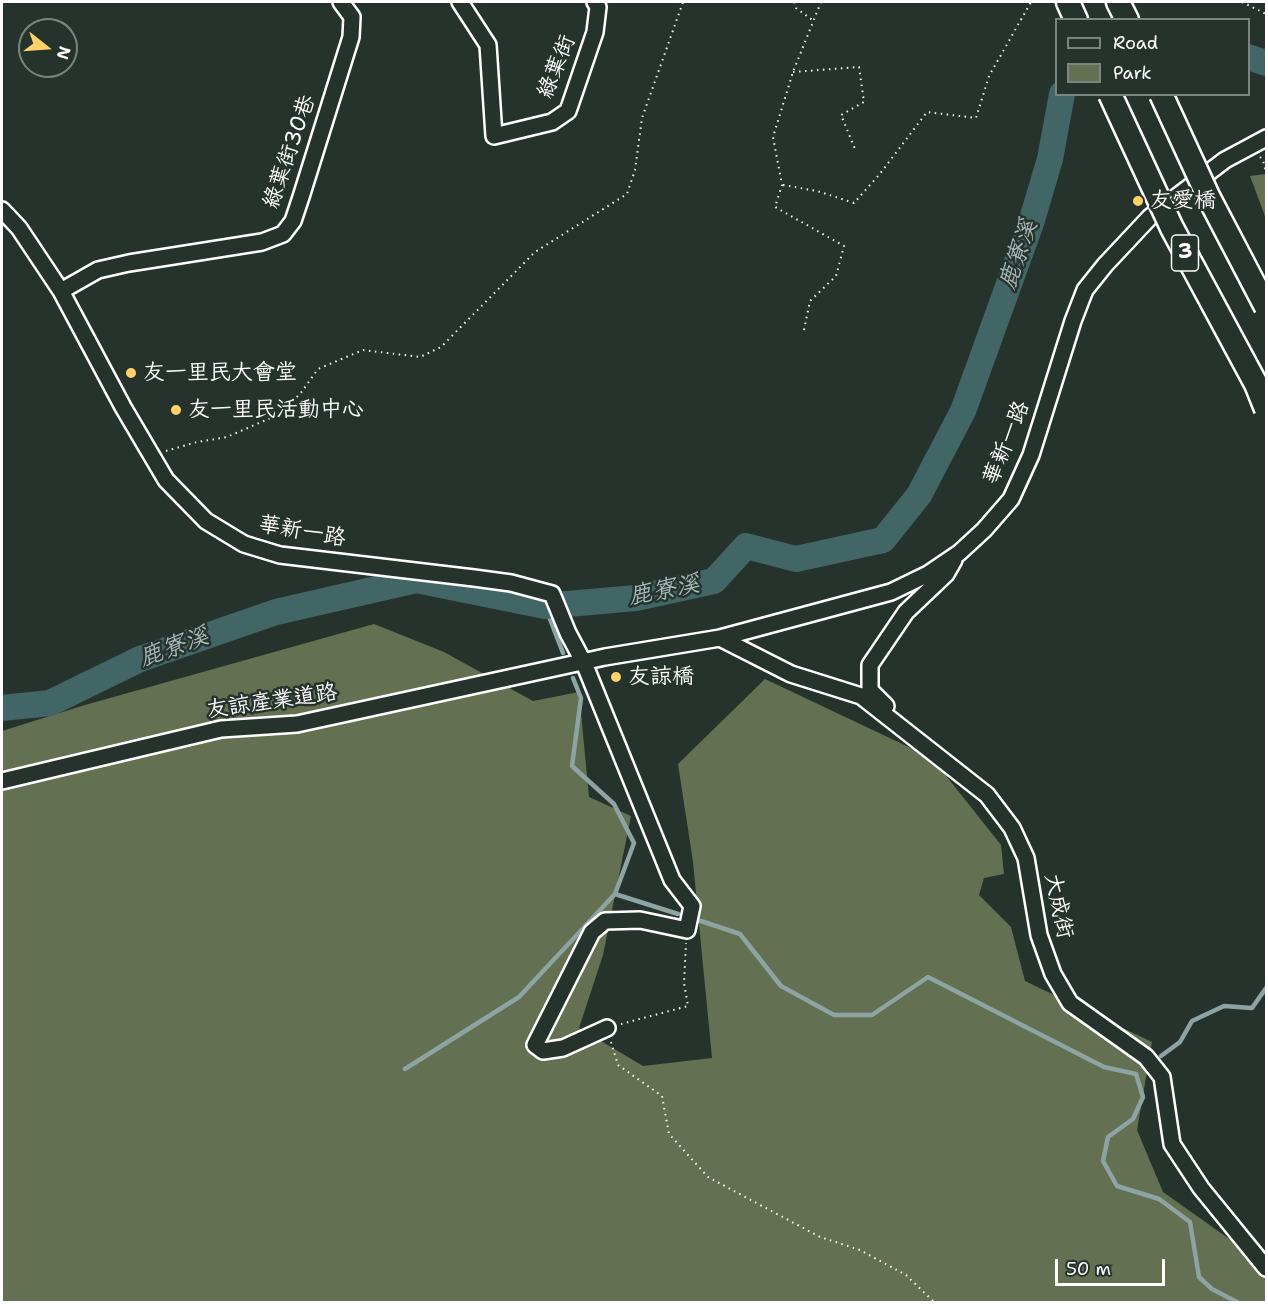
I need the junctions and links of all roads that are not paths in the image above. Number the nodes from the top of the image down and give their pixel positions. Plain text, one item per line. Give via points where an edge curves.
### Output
1 (341, 2) edge
2 (460, 2) edge
3 (595, 2) edge
4 (1068, 2) edge
5 (1118, 2) edge
6 (1075, 18) edge
7 (1125, 18) edge
8 (1111, 96) edge
9 (1162, 96) edge
10 (1266, 138) edge
11 (2, 210) edge
12 (61, 291) junction
13 (1266, 307) edge
14 (1266, 409) edge
15 (959, 553) junction
16 (720, 638) junction
17 (584, 663) junction
18 (922, 746) junction
19 (2, 781) edge
20 (607, 1028) road end
21 (1266, 1268) edge

1 - 12 street, 綠葉街30巷 via 352,17 351,38 302,197 283,234 262,242 98,270
2 - 3 street, 綠葉街 via 488,45 494,136 552,122 568,111 595,32
4 - 6 highway
5 - 7 highway
8 - 14 highway, 3, bridge via 1172,228
9 - 13 highway, 3, bridge
10 - 15 street, 華新一路 via 1225,160 1150,217 1085,290 1031,455 1011,499
11 - 12 street, 華新一路 via 19,228
12 - 17 street, 華新一路 via 166,480 206,521 244,544 280,555 511,583 552,594
15 - 16 street, 華新一路 via 891,592
15 - 18 street via 946,574 906,612 870,665 870,690
16 - 17 street, 華新一路
16 - 18 street, 大成街 via 791,674 861,696
17 - 19 street, 友諒產業道路 via 307,723 221,729
17 - 20 street via 672,880 692,906 687,930 640,920 605,921 592,932 535,1045 543,1051 563,1048
18 - 21 street, 大成街 via 987,795 1012,828 1026,858 1039,935 1053,974 1070,1003 1146,1057 1162,1077 1172,1144 1201,1188

